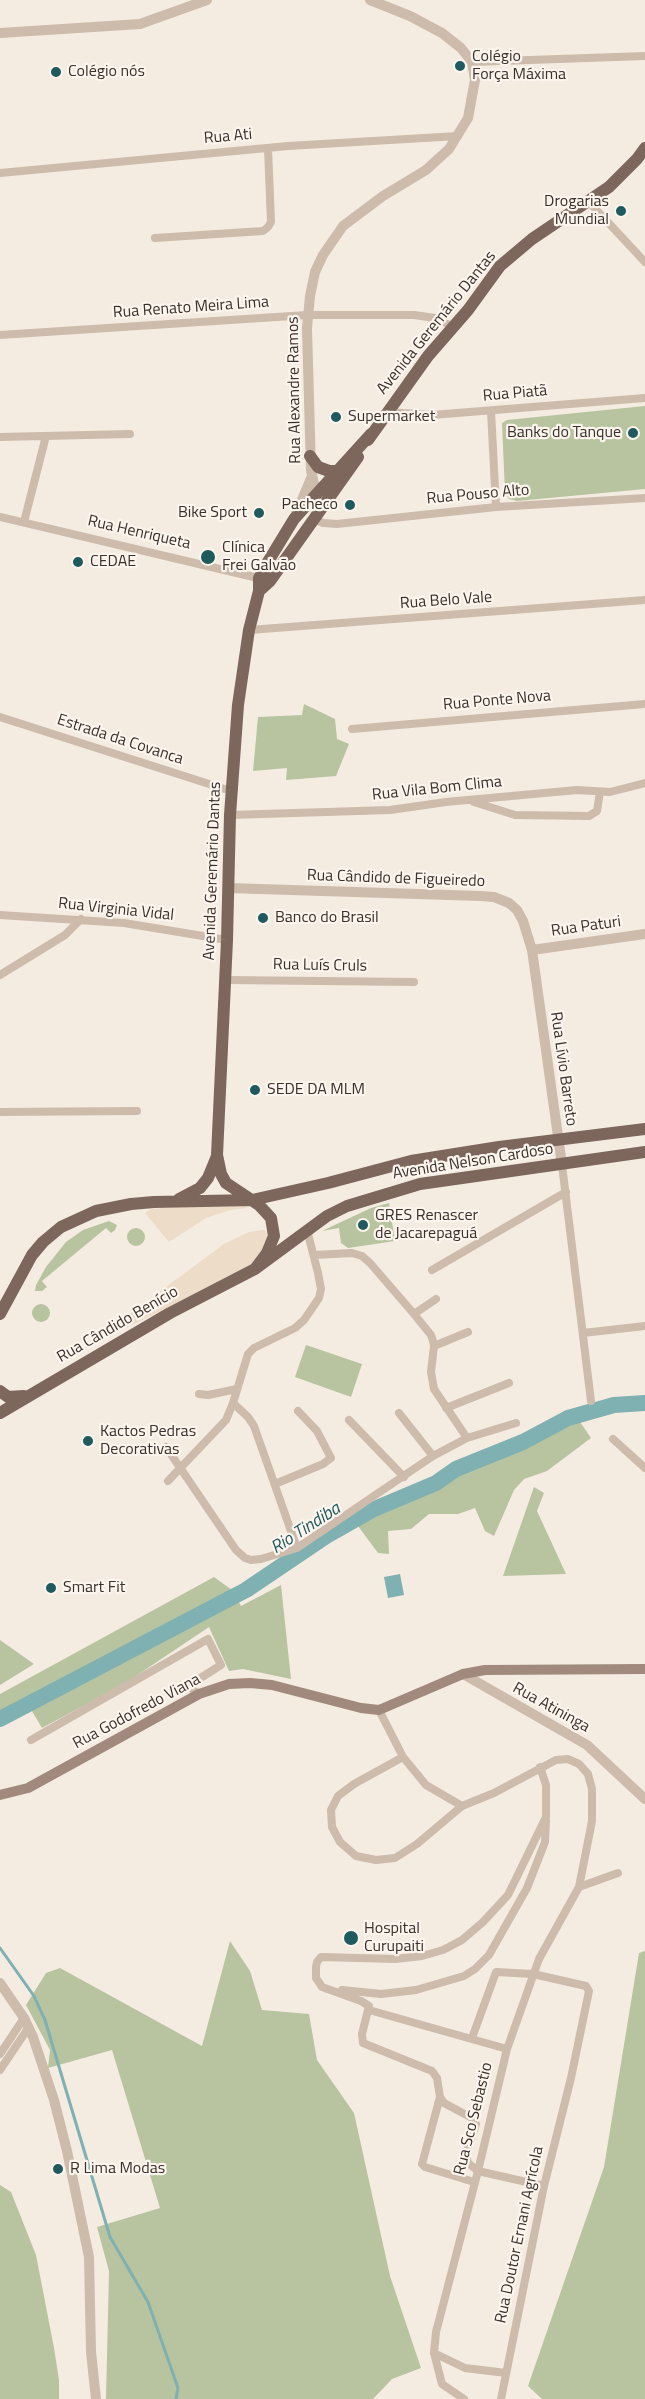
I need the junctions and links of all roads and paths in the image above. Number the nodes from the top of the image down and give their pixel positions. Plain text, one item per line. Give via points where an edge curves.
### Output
1 (207, 0) edge
2 (370, 0) edge
3 (0, 33) edge
4 (645, 56) edge
5 (472, 62) junction
6 (458, 136) junction
7 (268, 148) junction
8 (645, 148) edge
9 (0, 173) edge
10 (588, 201) junction
11 (155, 238) dead end
12 (645, 262) edge
13 (307, 315) junction
14 (454, 327) junction
15 (0, 336) edge
16 (645, 398) edge
17 (491, 411) junction
18 (387, 412) junction
19 (130, 434) dead end
20 (371, 434) junction
21 (46, 436) junction
22 (0, 437) edge
23 (310, 456) junction
24 (338, 471) junction
25 (312, 476) junction
26 (316, 494) junction
27 (645, 498) edge
28 (496, 507) junction
29 (0, 517) edge
30 (294, 519) junction
31 (314, 519) junction
32 (24, 522) junction
33 (265, 580) junction
34 (645, 600) edge
35 (249, 630) junction
36 (645, 704) edge
37 (0, 717) edge
38 (352, 729) dead end
39 (645, 783) edge
40 (231, 791) junction
41 (600, 792) junction
42 (471, 801) junction
43 (230, 814) junction
44 (228, 888) junction
45 (0, 915) edge
46 (81, 919) junction
47 (645, 934) edge
48 (227, 940) junction
49 (532, 950) junction
50 (0, 975) edge
51 (226, 980) junction
52 (414, 982) dead end
53 (137, 1111) dead end
54 (0, 1112) edge
55 (645, 1129) edge
56 (558, 1141) junction
57 (645, 1152) edge
58 (217, 1155) junction
59 (562, 1165) junction
60 (566, 1192) junction
61 (252, 1200) junction
62 (169, 1202) junction
63 (307, 1230) junction
64 (314, 1254) junction
65 (255, 1269) junction
66 (432, 1270) dead end
67 (436, 1299) dead end
68 (3, 1308) edge
69 (414, 1314) junction
70 (0, 1321) edge
71 (645, 1326) edge
72 (468, 1332) dead end
73 (583, 1333) junction
74 (434, 1346) junction
75 (508, 1383) dead end
76 (237, 1389) junction
77 (0, 1391) edge
78 (199, 1394) dead end
79 (26, 1396) junction
80 (591, 1401) dead end
81 (233, 1403) junction
82 (446, 1408) junction
83 (298, 1411) dead end
84 (0, 1413) edge
85 (399, 1413) dead end
86 (349, 1420) dead end
87 (516, 1423) dead end
88 (467, 1438) junction
89 (613, 1438) dead end
90 (166, 1447) dead end
91 (434, 1456) junction
92 (181, 1468) junction
93 (645, 1468) edge
94 (404, 1477) junction
95 (168, 1480) dead end
96 (275, 1484) junction
97 (297, 1548) junction
98 (645, 1669) edge
99 (463, 1674) junction
100 (199, 1694) junction
101 (379, 1710) junction
102 (31, 1740) dead end
103 (404, 1757) junction
104 (540, 1767) junction
105 (0, 1796) edge
106 (645, 1799) edge
107 (462, 1806) junction
108 (546, 1816) junction
109 (618, 1873) dead end
110 (579, 1887) junction
111 (533, 1974) junction
112 (0, 1983) edge
113 (326, 1989) junction
114 (369, 2010) junction
115 (27, 2022) junction
116 (14, 2030) junction
117 (472, 2038) junction
118 (0, 2039) edge
119 (507, 2049) junction
120 (0, 2054) edge
121 (0, 2070) edge
122 (440, 2097) junction
123 (478, 2171) junction
124 (474, 2182) junction
125 (544, 2186) junction
126 (434, 2353) junction
127 (506, 2373) junction
128 (96, 2399) edge
129 (464, 2399) edge
130 (501, 2399) edge

1 - 3 street via 140,24
2 - 5 street via 442,33
4 - 5 street
5 - 6 street, Rua Alexandre Ramos via 473,98
6 - 7 street, Rua Ati
6 - 13 street, Rua Alexandre Ramos via 432,166 383,195 343,226 315,272
7 - 9 street, Rua Ati
7 - 11 street via 271,222 263,231
8 - 10 main road, Avenida Geremário Dantas via 624,174
10 - 12 street
10 - 14 main road, Avenida Geremário Dantas via 507,260
13 - 14 street, Rua Renato Meira Lima via 414,315 435,318
13 - 15 street, Rua Renato Meira Lima
13 - 23 street, Rua Alexandre Ramos
14 - 18 main road, Avenida Geremário Dantas
16 - 17 street, Rua Piatã
17 - 18 street, Rua Piatã via 424,415
17 - 28 street
18 - 20 main road, Avenida Geremário Dantas
19 - 21 street
20 - 24 main road, Avenida Geremário Dantas
20 - 31 main road, Avenida Geremário Dantas
21 - 22 street
21 - 32 street
23 - 24 main road via 318,467
23 - 25 street, Rua Alexandre Ramos
24 - 26 main road, Avenida Geremário Dantas
25 - 26 street, Rua Alexandre Ramos
25 - 30 street, Rua Alexandre Ramos
26 - 30 main road, Avenida Geremário Dantas
26 - 31 main road
27 - 28 street, Rua Pouso Alto
28 - 31 street, Rua Pouso Alto via 337,524
29 - 32 street, Rua Henriqueta
30 - 33 main road, Avenida Geremário Dantas via 272,552
31 - 33 main road, Avenida Geremário Dantas
32 - 33 street, Rua Henriqueta
33 - 35 main road, Avenida Geremário Dantas
34 - 35 street, Rua Belo Vale
35 - 40 main road, Avenida Geremário Dantas
36 - 38 street, Rua Ponte Nova
37 - 40 street, Estrada da Covanca
39 - 41 street, Rua Vila Bom Clima
40 - 43 main road, Avenida Geremário Dantas
41 - 42 street, Rua Vila Bom Clima via 577,790
41 - 42 street via 597,812 589,816 515,815
42 - 43 street, Rua Vila Bom Clima via 371,811
43 - 44 main road, Avenida Geremário Dantas
44 - 48 main road, Avenida Geremário Dantas
44 - 49 street, Rua Cândido de Figueiredo via 494,897 517,910
45 - 46 street, Rua Virginia Vidal
46 - 48 street, Rua Virginia Vidal
46 - 50 street via 65,936
47 - 49 street, Rua Paturi
48 - 51 main road, Avenida Geremário Dantas
49 - 56 street, Rua Lívio Barreto
51 - 52 street, Rua Luís Cruls
51 - 58 main road, Avenida Geremário Dantas
53 - 54 street
55 - 56 main road, Avenida Nelson Cardoso
56 - 59 street, Rua Lívio Barreto
56 - 61 main road, Avenida Nelson Cardoso via 411,1161
57 - 59 main road, Avenida Nelson Cardoso
58 - 61 main road, Avenida Geremário Dantas via 226,1183
58 - 62 main road, Avenida Geremário Dantas via 200,1188
59 - 60 street, Rua Lívio Barreto
59 - 63 main road, Avenida Nelson Cardoso via 391,1191 347,1206
60 - 66 street
60 - 73 street, Rua Lívio Barreto
61 - 62 main road
61 - 65 main road, Avenida Geremário Dantas via 269,1216 274,1228 271,1246
62 - 68 main road via 96,1211 60,1227 32,1255
63 - 64 street
63 - 65 main road, Avenida Nelson Cardoso
64 - 69 street via 362,1256
64 - 76 street via 321,1289 319,1298 295,1328 248,1354
65 - 79 main road, Rua Cândido Benício
67 - 69 street
68 - 70 main road
69 - 74 street via 431,1335
71 - 73 street
72 - 74 street
73 - 80 street, Rua Lívio Barreto
74 - 82 street via 431,1381
75 - 82 street
76 - 78 street
76 - 81 street
77 - 79 main road via 8,1396
79 - 84 main road, Rua Cândido Benício
81 - 92 street via 226,1420
81 - 96 street via 254,1426
82 - 88 street
83 - 96 street via 317,1431 331,1458
85 - 91 street
86 - 94 street
87 - 88 street
88 - 91 street
89 - 93 street
90 - 92 street
91 - 94 street
92 - 95 street
92 - 97 street via 240,1555 261,1559
94 - 97 street
96 - 97 street
98 - 99 main road via 485,1670
99 - 101 main road
99 - 106 street, Rua Atininga via 587,1745
100 - 101 main road, Rua Godofredo Viana via 229,1684 261,1684
100 - 102 street via 191,1684 221,1665 208,1639
100 - 105 main road, Rua Godofredo Viana via 40,1782
101 - 103 street
103 - 107 street via 426,1785
103 - 107 street via 338,1796 332,1810 332,1827 340,1842 356,1856 395,1858
104 - 107 street
104 - 108 street via 546,1785
104 - 110 street, Rua Sco Sebastio via 568,1759 588,1774 592,1821
108 - 113 street via 545,1842 527,1888 489,1955 475,1969 416,1990 381,1994
108 - 113 street via 508,1895 462,1940 422,1956 321,1958 316,1978
109 - 110 street
110 - 111 street, Rua Sco Sebastio
111 - 117 street via 494,1974
111 - 119 street, Rua Sco Sebastio
111 - 125 street, Rua Doutor Ernani Agrícola via 582,1984 589,1991
112 - 115 street
113 - 114 street via 366,2003
114 - 117 street
114 - 122 street via 363,2043 432,2071 438,2078
115 - 116 street
115 - 121 street
115 - 128 street via 54,2100 85,2230
116 - 118 street
116 - 120 street
117 - 119 street
119 - 123 street, Rua Sco Sebastio
122 - 123 street via 474,2119 466,2160
122 - 124 street via 422,2164
123 - 124 street, Rua Sco Sebastio
123 - 125 street
124 - 126 street, Rua Sco Sebastio
125 - 127 street, Rua Doutor Ernani Agrícola
126 - 127 street via 465,2368
126 - 129 street, Rua Sco Sebastio via 442,2384
127 - 130 street, Rua Doutor Ernani Agrícola

